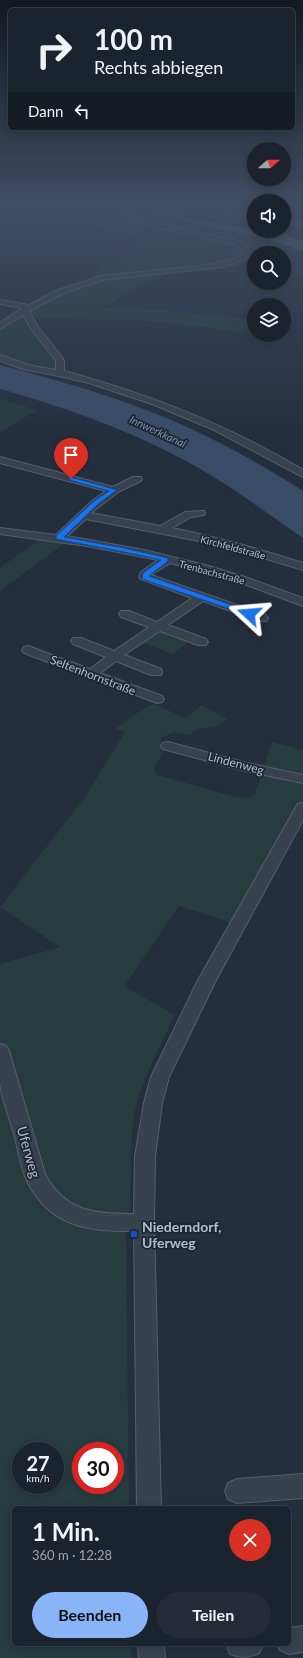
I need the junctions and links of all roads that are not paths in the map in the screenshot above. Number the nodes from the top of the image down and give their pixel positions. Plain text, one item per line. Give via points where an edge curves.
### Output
1 (94, 281) edge
2 (0, 302) edge
3 (26, 308) junction
4 (0, 327) edge
5 (0, 358) edge
6 (60, 373) junction
7 (0, 460) edge
8 (303, 474) edge
9 (137, 479) dead end
10 (114, 490) junction
11 (200, 513) dead end
12 (83, 515) junction
13 (162, 529) junction
14 (0, 531) edge
15 (59, 538) junction
16 (166, 560) junction
17 (303, 567) edge
18 (201, 597) junction
19 (303, 602) edge
20 (125, 614) dead end
21 (262, 618) dead end
22 (159, 626) junction
23 (77, 641) dead end
24 (202, 642) dead end
25 (28, 650) dead end
26 (115, 656) junction
27 (156, 672) dead end
28 (91, 674) junction
29 (157, 699) dead end
30 (168, 746) dead end
31 (303, 779) edge
32 (303, 807) edge
33 (0, 1052) edge
34 (144, 1222) junction
35 (303, 1486) edge
36 (237, 1491) dead end
37 (149, 1506) edge
38 (303, 1639) edge
39 (291, 1640) edge
40 (151, 1646) edge
41 (152, 1658) edge

1 - 3 street
2 - 3 street
3 - 4 street
3 - 6 street via 35,328 58,357
5 - 6 street via 21,366
6 - 8 street via 122,390 188,414 262,448
7 - 10 street
9 - 10 street
10 - 12 street
11 - 13 street via 189,514
12 - 13 street, Kirchfeldstraße
12 - 15 street
13 - 17 street, Kirchfeldstraße via 245,549
14 - 15 street, Trenbachstraße
15 - 16 street, Trenbachstraße
16 - 18 street via 145,574 145,577
16 - 19 street, Trenbachstraße via 229,576
18 - 21 street
18 - 22 street
20 - 22 street
22 - 24 street
22 - 26 street
23 - 26 street
25 - 28 street, Seltenhornstraße
26 - 27 street
26 - 28 street
28 - 29 street, Seltenhornstraße
30 - 31 street, Lindenweg via 245,767
32 - 34 street via 206,982 160,1077 147,1136
33 - 34 street, Uferweg via 34,1175 43,1193 54,1204 74,1216 107,1222
34 - 37 street
35 - 36 street
38 - 39 street
40 - 41 street

